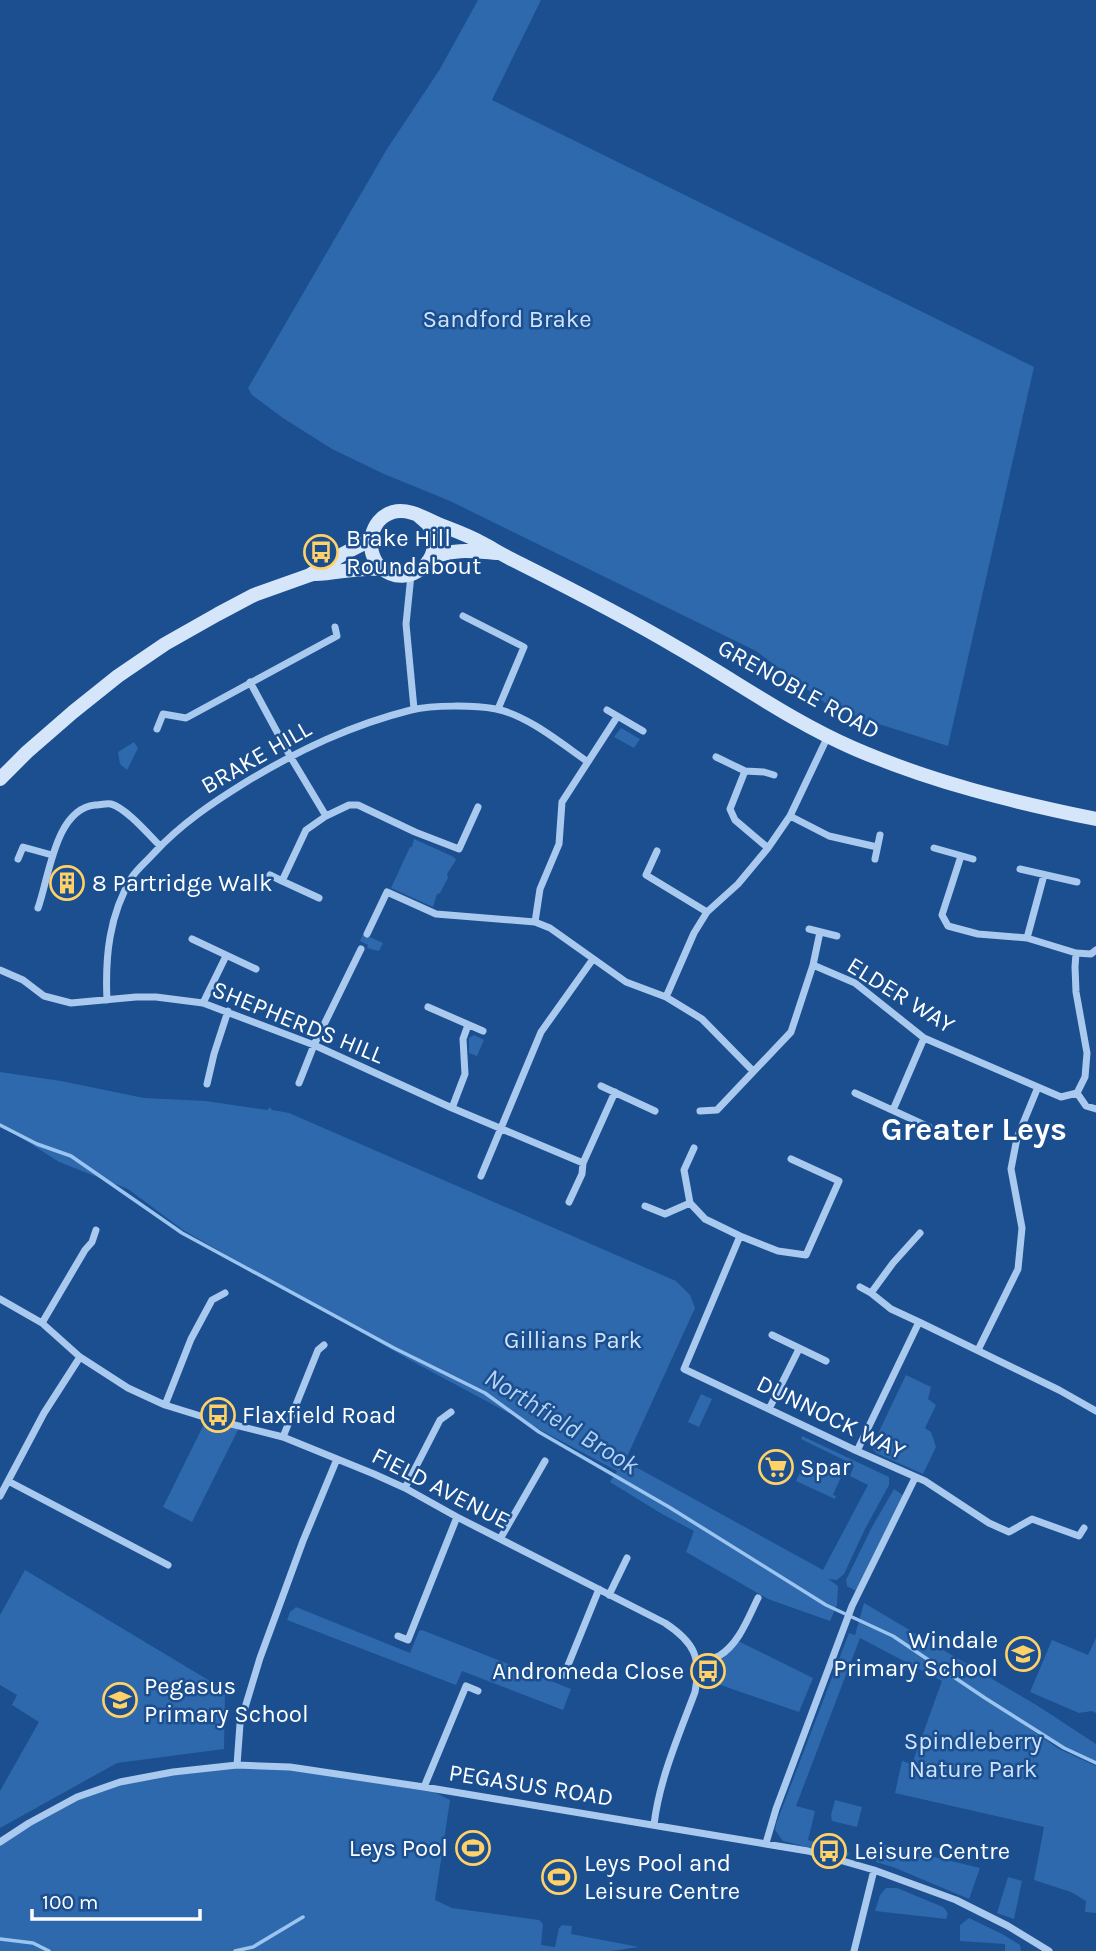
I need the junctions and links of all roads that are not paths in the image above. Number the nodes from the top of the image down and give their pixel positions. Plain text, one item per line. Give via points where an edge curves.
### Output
1 (419, 516) junction
2 (370, 540) junction
3 (498, 553) junction
4 (431, 558) junction
5 (382, 569) junction
6 (310, 575) junction
7 (411, 575) junction
8 (463, 617) dead end
9 (335, 627) dead end
10 (250, 682) junction
11 (414, 709) junction
12 (498, 709) junction
13 (607, 710) dead end
14 (617, 717) junction
15 (157, 729) dead end
16 (643, 731) dead end
17 (828, 736) junction
18 (290, 756) junction
19 (716, 757) dead end
20 (588, 762) junction
21 (745, 771) junction
22 (774, 775) dead end
23 (0, 779) edge
24 (478, 807) dead end
25 (326, 816) junction
26 (790, 816) junction
27 (1096, 819) edge
28 (880, 835) dead end
29 (160, 846) junction
30 (877, 847) junction
31 (768, 848) junction
32 (934, 848) dead end
33 (657, 852) dead end
34 (52, 855) junction
35 (961, 856) junction
36 (18, 859) dead end
37 (875, 859) dead end
38 (973, 859) dead end
39 (1020, 869) dead end
40 (270, 875) dead end
41 (1044, 875) junction
42 (282, 881) junction
43 (1077, 883) dead end
44 (318, 898) dead end
45 (38, 908) dead end
46 (708, 912) junction
47 (536, 922) junction
48 (809, 929) dead end
49 (820, 932) junction
50 (368, 934) dead end
51 (837, 936) dead end
52 (1027, 938) junction
53 (191, 939) dead end
54 (361, 949) dead end
55 (1096, 950) edge
56 (1076, 953) junction
57 (226, 956) junction
58 (593, 959) junction
59 (813, 965) junction
60 (256, 969) dead end
61 (0, 970) edge
62 (666, 997) junction
63 (107, 1000) junction
64 (203, 1003) junction
65 (428, 1007) dead end
66 (228, 1012) junction
67 (468, 1025) junction
68 (483, 1031) dead end
69 (924, 1038) junction
70 (314, 1045) junction
71 (753, 1071) junction
72 (299, 1083) dead end
73 (208, 1084) dead end
74 (601, 1086) dead end
75 (1038, 1087) junction
76 (615, 1092) junction
77 (855, 1093) dead end
78 (1077, 1093) junction
79 (452, 1108) junction
80 (1096, 1109) edge
81 (893, 1110) junction
82 (655, 1111) dead end
83 (699, 1111) dead end
84 (501, 1127) junction
85 (929, 1127) dead end
86 (694, 1148) dead end
87 (791, 1159) dead end
88 (583, 1163) junction
89 (481, 1176) dead end
90 (569, 1202) dead end
91 (690, 1203) junction
92 (645, 1206) dead end
93 (96, 1230) dead end
94 (920, 1233) dead end
95 (740, 1236) junction
96 (860, 1287) dead end
97 (225, 1293) dead end
98 (871, 1293) junction
99 (0, 1299) edge
100 (919, 1322) junction
101 (42, 1323) junction
102 (772, 1335) dead end
103 (324, 1345) dead end
104 (799, 1349) junction
105 (978, 1350) junction
106 (80, 1357) junction
107 (826, 1361) dead end
108 (165, 1405) junction
109 (769, 1409) junction
110 (1096, 1411) edge
111 (451, 1412) dead end
112 (283, 1437) junction
113 (857, 1451) junction
114 (337, 1459) junction
115 (545, 1461) dead end
116 (915, 1478) junction
117 (8, 1481) junction
118 (405, 1488) junction
119 (0, 1496) edge
120 (457, 1517) junction
121 (1084, 1528) dead end
122 (500, 1539) junction
123 (627, 1558) dead end
124 (168, 1565) dead end
125 (599, 1589) junction
126 (610, 1595) junction
127 (758, 1598) dead end
128 (398, 1636) dead end
129 (697, 1664) junction
130 (564, 1675) dead end
131 (478, 1691) dead end
132 (237, 1765) junction
133 (424, 1787) junction
134 (654, 1825) junction
135 (0, 1842) edge
136 (766, 1843) junction
137 (874, 1870) junction
138 (1035, 1942) junction
139 (854, 1951) edge
140 (1030, 1951) edge
141 (1049, 1951) edge

1 - 2 street via 393,512 374,528
1 - 3 street, GRENOBLE ROAD
1 - 4 street via 430,527 435,544
2 - 5 street
2 - 6 street
3 - 4 street, GRENOBLE ROAD via 464,550
3 - 17 street, GRENOBLE ROAD via 622,616
4 - 7 street
5 - 6 street
5 - 7 street
6 - 23 street via 254,596 166,644 73,712
7 - 11 street via 406,624
8 - 12 street via 524,647
9 - 10 street via 337,636
10 - 15 street via 186,718 163,715
10 - 18 street
11 - 12 street, BRAKE HILL
11 - 18 street, BRAKE HILL via 350,728
12 - 20 street, BRAKE HILL via 531,723
13 - 14 street
14 - 16 street
14 - 20 street
17 - 26 street
17 - 27 street, GRENOBLE ROAD via 958,786
18 - 25 street
18 - 29 street, BRAKE HILL via 187,821
19 - 21 street
20 - 47 street via 562,802 559,844 540,889
21 - 22 street
21 - 31 street via 730,809 735,820
24 - 25 street via 459,849 358,805
25 - 42 street via 306,830
26 - 30 street via 829,836
26 - 31 street
28 - 30 street
29 - 34 street via 128,814 110,804 86,806 68,820
29 - 63 street, BRAKE HILL via 133,876 115,915 108,947
30 - 37 street
31 - 46 street
32 - 35 street
33 - 46 street via 646,875
34 - 36 street via 23,847
34 - 45 street
35 - 38 street
35 - 52 street via 942,915 947,926
39 - 41 street
40 - 42 street
41 - 43 street
41 - 52 street
42 - 44 street
46 - 62 street
47 - 50 street via 436,914 387,892
47 - 58 street
48 - 49 street, ELDER WAY
49 - 51 street, ELDER WAY
49 - 59 street, ELDER WAY
52 - 56 street
53 - 57 street
54 - 70 street
55 - 56 street
56 - 78 street via 1076,992 1087,1053 1085,1077
57 - 60 street
57 - 64 street
58 - 62 street via 626,982
58 - 84 street via 541,1032
59 - 69 street, ELDER WAY via 855,983
59 - 71 street via 791,1032
61 - 63 street, SHEPHERDS HILL via 53,1000
62 - 71 street via 702,1019
63 - 64 street, SHEPHERDS HILL via 156,998
64 - 66 street, SHEPHERDS HILL
65 - 67 street
66 - 70 street, SHEPHERDS HILL
66 - 73 street
67 - 68 street
67 - 79 street via 463,1039 465,1074
69 - 75 street, ELDER WAY
69 - 81 street
70 - 72 street
70 - 79 street, SHEPHERDS HILL
71 - 83 street via 717,1111
74 - 76 street
75 - 78 street, ELDER WAY via 1061,1097
75 - 105 street via 1017,1138 1011,1169 1022,1228 1018,1269
76 - 82 street
76 - 88 street
77 - 81 street
78 - 80 street via 1086,1106
79 - 84 street, SHEPHERDS HILL
81 - 85 street
84 - 88 street, SHEPHERDS HILL
84 - 89 street
86 - 91 street via 684,1170
87 - 95 street via 839,1181 806,1255 778,1251
88 - 90 street
91 - 92 street via 665,1214
91 - 95 street via 705,1219
93 - 101 street
94 - 98 street
95 - 109 street, DUNNOCK WAY via 684,1369
96 - 98 street
97 - 108 street via 212,1300 196,1329
98 - 100 street
99 - 101 street, FIELD AVENUE
100 - 105 street
100 - 113 street
101 - 106 street, FIELD AVENUE
102 - 104 street
103 - 112 street
104 - 107 street
104 - 109 street
105 - 110 street
106 - 108 street, FIELD AVENUE
106 - 117 street
108 - 112 street, FIELD AVENUE
109 - 113 street, DUNNOCK WAY
111 - 118 street via 440,1420
112 - 114 street, FIELD AVENUE
113 - 116 street, DUNNOCK WAY
114 - 118 street, FIELD AVENUE
114 - 132 street via 260,1658 240,1724
115 - 122 street
116 - 121 street, DUNNOCK WAY via 1009,1532 1032,1519 1079,1536
116 - 136 street via 851,1609
117 - 119 street
117 - 124 street
118 - 120 street, FIELD AVENUE
120 - 122 street, FIELD AVENUE
120 - 128 street via 408,1640
122 - 125 street, FIELD AVENUE
123 - 126 street
125 - 126 street, FIELD AVENUE
125 - 130 street
126 - 129 street, FIELD AVENUE via 681,1634 693,1649
127 - 129 street via 729,1648
129 - 134 street via 695,1692 662,1785
131 - 133 street via 466,1686
132 - 133 street, PEGASUS ROAD via 290,1767
132 - 135 street, PEGASUS ROAD via 120,1782 77,1797
133 - 134 street, PEGASUS ROAD
134 - 136 street, PEGASUS ROAD
136 - 137 street, PEGASUS ROAD
137 - 138 street, PEGASUS ROAD via 956,1900
137 - 139 street
138 - 140 street
138 - 141 street, PEGASUS ROAD

